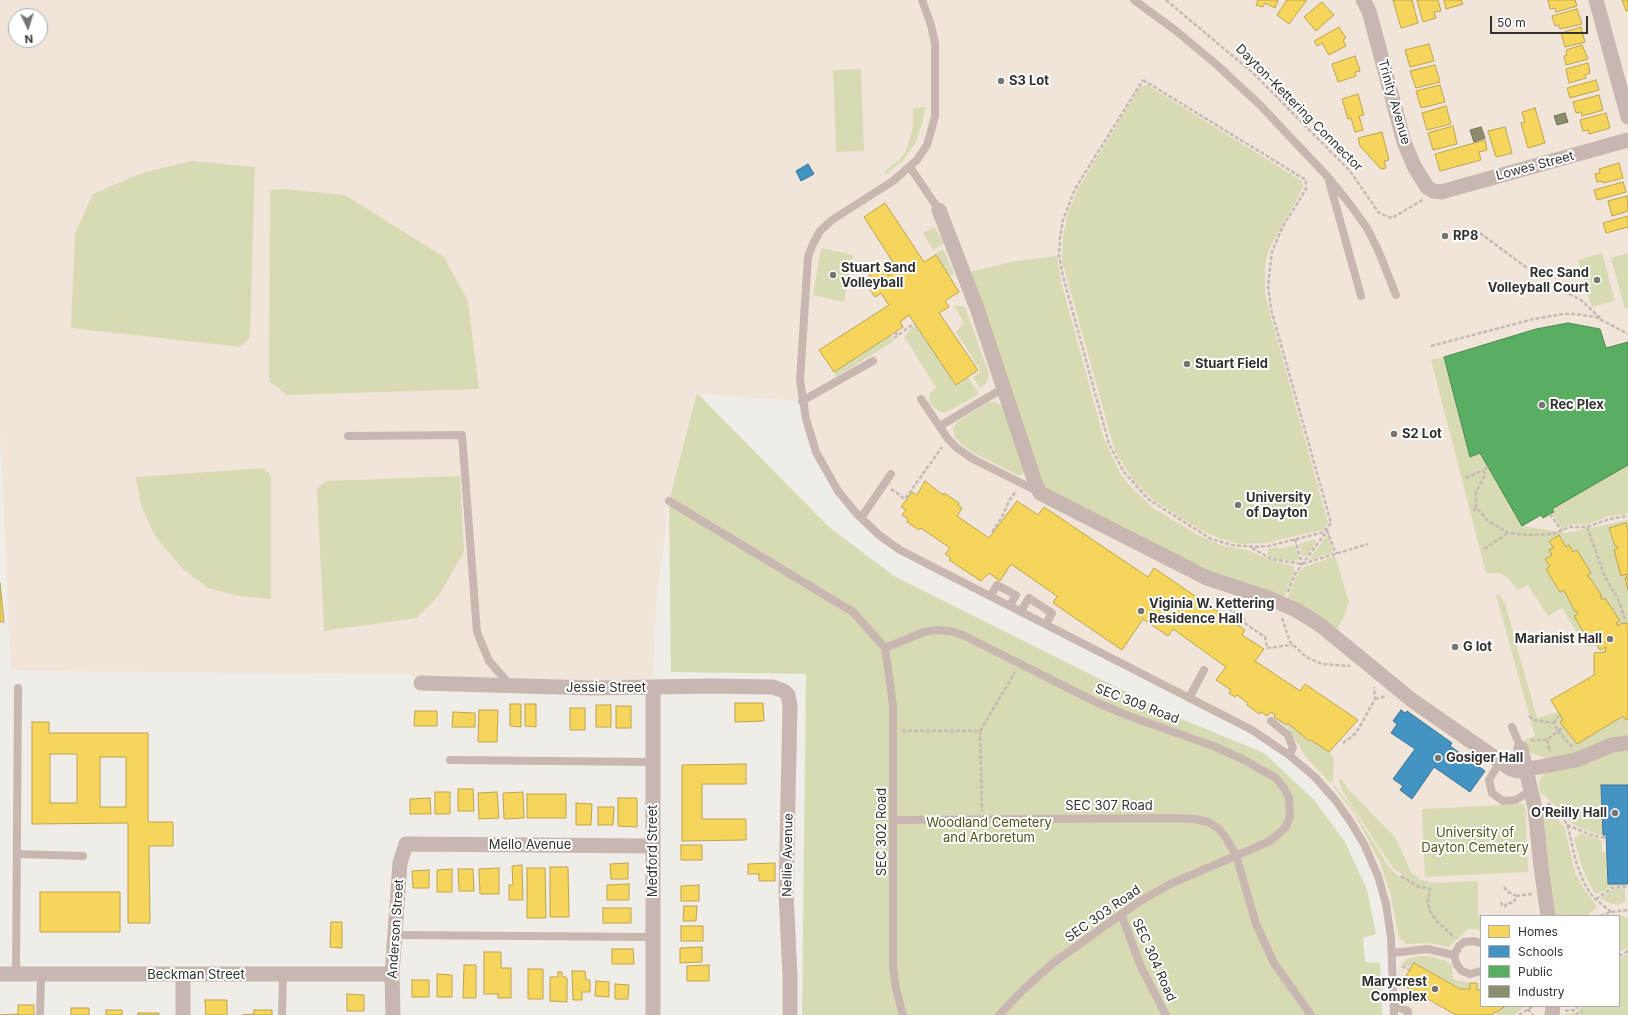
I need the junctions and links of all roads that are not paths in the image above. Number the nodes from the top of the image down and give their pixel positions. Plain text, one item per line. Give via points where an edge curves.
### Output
1 (922, 0) edge
2 (1134, 0) edge
3 (1363, 0) edge
4 (1596, 0) edge
5 (1628, 117) edge
6 (1628, 140) edge
7 (910, 168) junction
8 (1327, 176) junction
9 (1437, 191) joint
10 (939, 210) joint
11 (1396, 295) dead end
12 (1361, 296) dead end
13 (873, 361) dead end
14 (1005, 390) junction
15 (921, 398) dead end
16 (802, 401) junction
17 (940, 426) junction
18 (348, 436) dead end
19 (891, 474) dead end
20 (1040, 493) junction
21 (669, 501) dead end
22 (861, 518) junction
23 (991, 595) junction
24 (1010, 605) junction
25 (1021, 611) junction
26 (1046, 624) junction
27 (885, 648) junction
28 (1204, 670) dead end
29 (421, 683) dead end
30 (511, 687) junction
31 (653, 687) junction
32 (18, 688) dead end
33 (788, 695) joint
34 (1189, 698) junction
35 (1272, 721) dead end
36 (1512, 727) dead end
37 (1628, 743) edge
38 (1523, 744) joint
39 (1289, 755) junction
40 (450, 760) dead end
41 (653, 762) junction
42 (1500, 762) junction
43 (1527, 770) junction
44 (1531, 790) junction
45 (894, 820) junction
46 (406, 844) joint
47 (653, 846) junction
48 (17, 854) junction
49 (1236, 855) junction
50 (83, 856) dead end
51 (1121, 914) junction
52 (1548, 915) edge
53 (395, 935) junction
54 (653, 937) junction
55 (1480, 944) edge
56 (1392, 953) junction
57 (1454, 955) junction
58 (1480, 971) edge
59 (0, 974) edge
60 (16, 974) junction
61 (41, 974) junction
62 (392, 974) junction
63 (182, 975) junction
64 (283, 975) junction
65 (1394, 1006) junction
66 (40, 1015) edge
67 (183, 1015) edge
68 (282, 1015) edge
69 (393, 1015) edge
70 (653, 1015) edge
71 (790, 1015) edge
72 (904, 1015) edge
73 (999, 1015) edge
74 (1166, 1015) edge
75 (1311, 1015) edge
76 (1394, 1015) edge
77 (1408, 1015) edge

1 - 7 lane via 934,40 935,117 927,145
2 - 8 lane via 1217,65 1260,105
3 - 9 street, Trinity Avenue via 1369,11 1404,142 1414,166 1427,187
4 - 5 street
6 - 9 street, Lowes Street
7 - 10 lane
7 - 16 lane via 832,220 820,231 812,244 808,257 800,360
8 - 11 lane via 1367,228
8 - 12 lane
10 - 14 street
13 - 16 lane
14 - 17 lane via 995,393
14 - 20 street
15 - 17 lane
16 - 22 lane via 816,452 825,470 838,491
17 - 20 lane via 961,452
18 - 30 lane via 462,434 477,632 489,661
19 - 22 lane
20 - 42 street via 1207,578 1296,610 1319,624 1413,700
21 - 27 lane via 853,612
22 - 23 lane via 900,550
23 - 24 lane
23 - 24 lane via 997,584 1016,595
24 - 25 lane
25 - 26 lane
25 - 26 lane via 1029,598 1052,613
26 - 34 lane
27 - 45 lane, SEC 302 Road via 892,692
27 - 49 lane, SEC 309 Road via 924,632 950,630 1098,703 1216,747 1264,770 1276,778 1284,788 1289,798 1290,817 1286,828 1268,842
28 - 34 lane
29 - 30 street, Jessie Street
30 - 31 street, Jessie Street
31 - 33 street, Jessie Street via 773,687
31 - 41 street, Medford Street
32 - 48 lane
33 - 71 street, Nellie Avenue via 790,714 786,892
34 - 39 lane via 1252,730
35 - 39 lane via 1288,735 1293,748
36 - 38 lane
37 - 43 street via 1612,745 1576,760
38 - 43 street
39 - 56 lane via 1329,793 1364,844 1384,896
40 - 41 lane
41 - 47 street, Medford Street
42 - 43 street via 1518,771
42 - 44 lane via 1489,780 1492,793 1503,801 1516,800
43 - 44 street
44 - 52 street
45 - 49 lane, SEC 307 Road via 1195,819 1208,822 1219,829
45 - 72 lane, SEC 302 Road via 893,967
46 - 47 street, Mello Avenue
46 - 53 street, Anderson Street via 400,863
47 - 54 street, Medford Street
48 - 50 lane
48 - 60 lane
49 - 51 lane, SEC 303 Road via 1170,884
49 - 75 lane, SEC 307 Road via 1256,924 1274,962
51 - 73 lane, SEC 303 Road via 1053,963
51 - 74 lane, SEC 304 Road via 1141,967
53 - 54 lane
53 - 62 street, Anderson Street
54 - 70 street, Medford Street
55 - 57 lane via 1464,942
56 - 57 lane via 1427,950
56 - 65 lane
57 - 58 lane via 1457,966 1462,971 1473,974
59 - 60 street, Beckman Street
60 - 61 street, Beckman Street
61 - 63 street, Beckman Street
61 - 66 lane
62 - 64 street, Beckman Street
62 - 69 street, Anderson Street
63 - 64 street, Beckman Street
63 - 67 street
64 - 68 lane
65 - 76 lane
65 - 77 lane via 1408,1011

